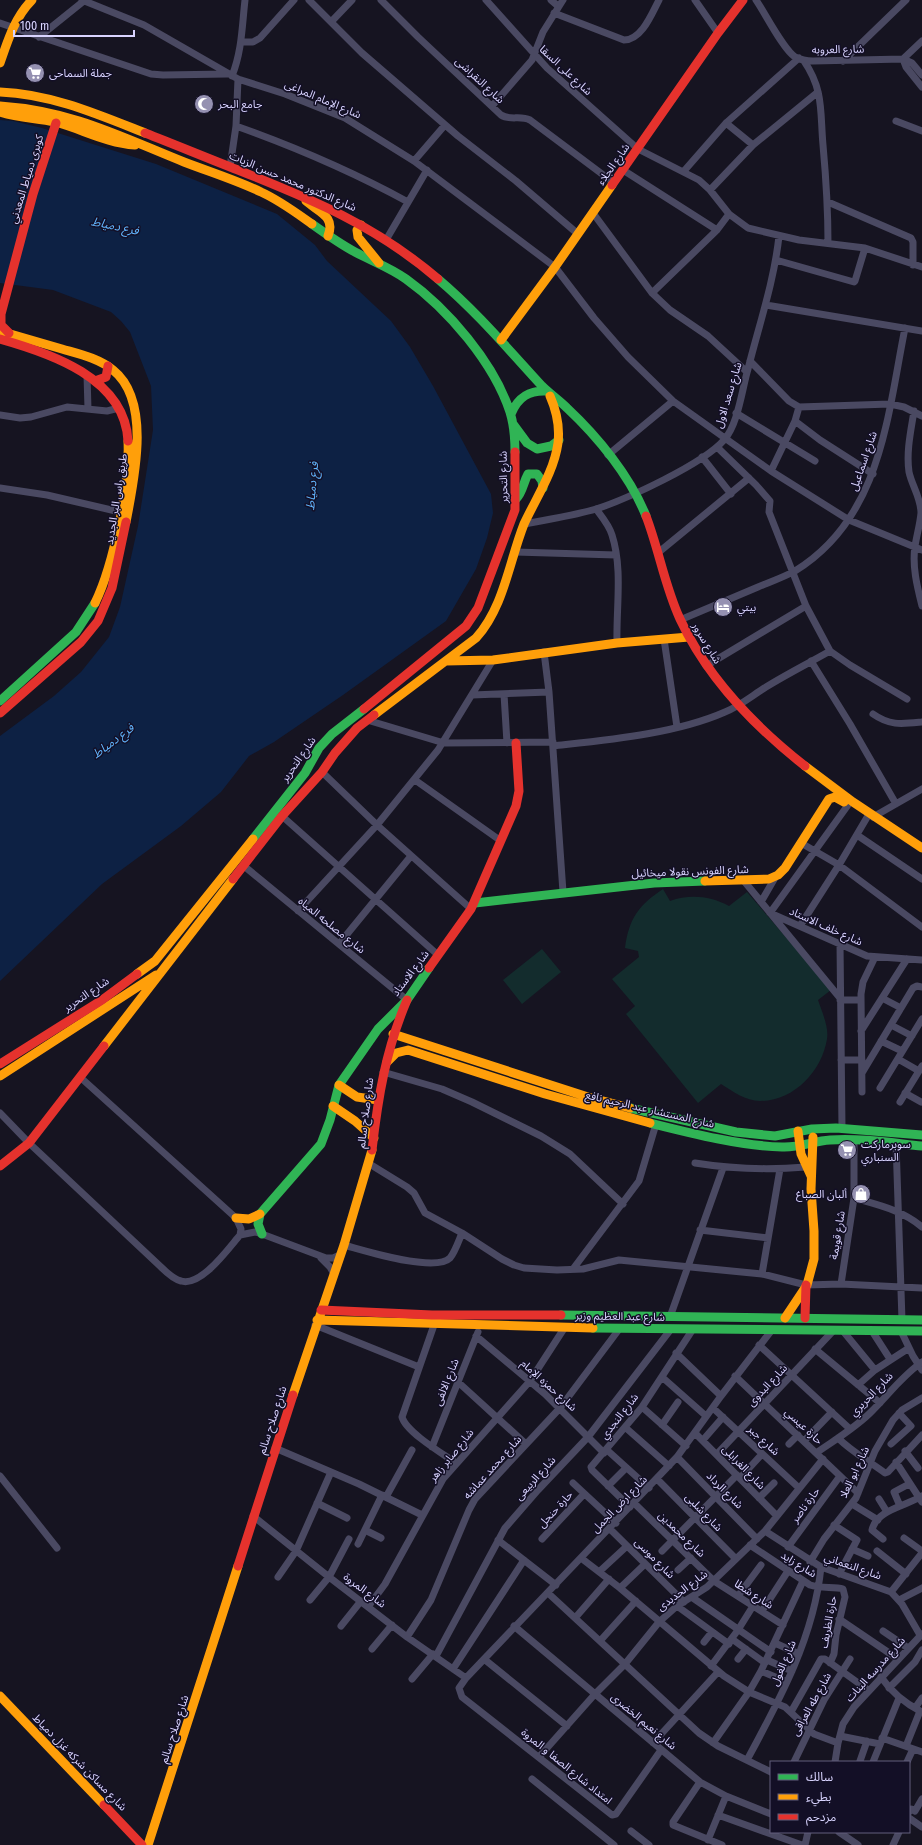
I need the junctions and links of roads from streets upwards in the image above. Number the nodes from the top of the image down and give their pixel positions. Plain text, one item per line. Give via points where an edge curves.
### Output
1 (32, 0) edge
2 (84, 0) edge
3 (244, 0) edge
4 (294, 0) edge
5 (309, 0) edge
6 (352, 0) edge
7 (381, 0) edge
8 (486, 0) edge
9 (552, 0) edge
10 (563, 0) edge
11 (659, 0) edge
12 (695, 0) edge
13 (743, 0) edge
14 (756, 0) edge
15 (906, 0) edge
16 (558, 6) junction
17 (554, 13) junction
18 (330, 22) junction
19 (0, 23) edge
20 (13, 26) junction
21 (718, 33) junction
22 (39, 37) junction
23 (922, 41) edge
24 (242, 42) junction
25 (534, 56) junction
26 (903, 59) junction
27 (801, 60) junction
28 (843, 61) junction
29 (0, 63) edge
30 (922, 75) edge
31 (232, 76) junction
32 (922, 87) edge
33 (0, 92) edge
34 (818, 92) junction
35 (0, 106) edge
36 (492, 106) junction
37 (0, 112) edge
38 (896, 121) dead end
39 (53, 122) junction
40 (726, 123) junction
41 (445, 125) junction
42 (236, 126) junction
43 (922, 131) edge
44 (754, 145) junction
45 (144, 146) junction
46 (638, 149) junction
47 (414, 161) junction
48 (230, 167) junction
49 (427, 170) junction
50 (623, 170) junction
51 (684, 171) junction
52 (614, 183) junction
53 (710, 190) junction
54 (302, 196) junction
55 (408, 202) junction
56 (828, 202) junction
57 (593, 212) junction
58 (729, 214) junction
59 (361, 224) junction
60 (717, 230) junction
61 (578, 234) junction
62 (328, 236) junction
63 (779, 236) junction
64 (386, 240) junction
65 (828, 243) junction
66 (865, 248) junction
67 (776, 260) junction
68 (380, 264) junction
69 (914, 265) junction
70 (555, 267) junction
71 (922, 268) edge
72 (6, 285) junction
73 (652, 293) junction
74 (0, 295) edge
75 (766, 305) junction
76 (905, 328) junction
77 (922, 331) edge
78 (5, 332) edge
79 (0, 339) edge
80 (501, 340) junction
81 (750, 361) junction
82 (108, 366) junction
83 (747, 372) junction
84 (87, 375) junction
85 (95, 381) junction
86 (547, 391) junction
87 (132, 400) junction
88 (672, 401) junction
89 (890, 404) junction
90 (799, 407) junction
91 (119, 408) junction
92 (88, 409) junction
93 (914, 411) junction
94 (736, 413) junction
95 (0, 415) edge
96 (922, 416) edge
97 (511, 418) junction
98 (795, 421) junction
99 (725, 439) junction
100 (559, 440) junction
101 (785, 443) junction
102 (717, 447) junction
103 (608, 455) junction
104 (702, 457) junction
105 (815, 461) dead end
106 (771, 471) junction
107 (873, 474) junction
108 (749, 478) junction
109 (0, 488) edge
110 (543, 488) junction
111 (635, 492) junction
112 (731, 494) junction
113 (516, 499) junction
114 (596, 509) junction
115 (120, 512) junction
116 (849, 520) junction
117 (525, 524) junction
118 (915, 546) junction
119 (922, 550) edge
120 (515, 552) junction
121 (659, 552) junction
122 (616, 555) junction
123 (793, 572) junction
124 (806, 606) junction
125 (922, 606) edge
126 (680, 620) junction
127 (689, 637) junction
128 (664, 639) junction
129 (617, 643) junction
130 (830, 651) junction
131 (544, 652) junction
132 (493, 660) junction
133 (446, 661) junction
134 (812, 661) junction
135 (706, 666) junction
136 (549, 692) junction
137 (504, 694) junction
138 (472, 695) junction
139 (907, 699) dead end
140 (0, 701) edge
141 (738, 705) junction
142 (0, 713) edge
143 (873, 714) dead end
144 (367, 720) junction
145 (922, 722) edge
146 (677, 727) junction
147 (337, 731) junction
148 (347, 739) junction
149 (444, 743) junction
150 (511, 743) junction
151 (553, 744) junction
152 (317, 752) junction
153 (329, 761) junction
154 (322, 772) junction
155 (415, 780) junction
156 (922, 789) edge
157 (844, 801) junction
158 (896, 804) junction
159 (868, 813) junction
160 (282, 816) junction
161 (377, 825) junction
162 (857, 835) junction
163 (501, 841) junction
164 (801, 843) junction
165 (922, 848) edge
166 (817, 851) junction
167 (411, 856) junction
168 (839, 865) junction
169 (244, 866) junction
170 (340, 866) junction
171 (776, 875) junction
172 (922, 879) edge
173 (744, 881) junction
174 (563, 892) junction
175 (376, 899) junction
176 (761, 902) junction
177 (473, 906) junction
178 (298, 911) junction
179 (770, 913) junction
180 (800, 926) junction
181 (922, 927) edge
182 (840, 943) junction
183 (339, 944) junction
184 (438, 955) junction
185 (875, 957) junction
186 (907, 959) junction
187 (922, 960) edge
188 (161, 972) junction
189 (922, 987) edge
190 (882, 998) junction
191 (840, 999) junction
192 (407, 1000) junction
193 (861, 1000) junction
194 (901, 1008) junction
195 (922, 1019) edge
196 (891, 1025) junction
197 (861, 1031) junction
198 (393, 1034) junction
199 (912, 1036) junction
200 (881, 1041) junction
201 (902, 1051) junction
202 (898, 1059) junction
203 (841, 1060) junction
204 (862, 1060) junction
205 (0, 1064) edge
206 (384, 1068) junction
207 (920, 1068) edge
208 (862, 1073) junction
209 (0, 1076) edge
210 (80, 1077) junction
211 (339, 1085) junction
212 (880, 1088) dead end
213 (862, 1092) dead end
214 (905, 1093) junction
215 (378, 1100) junction
216 (900, 1102) dead end
217 (921, 1102) dead end
218 (333, 1106) junction
219 (0, 1113) edge
220 (656, 1124) junction
221 (842, 1128) junction
222 (812, 1129) junction
223 (798, 1131) junction
224 (922, 1135) edge
225 (374, 1138) junction
226 (854, 1140) junction
227 (29, 1143) junction
228 (814, 1143) junction
229 (896, 1143) junction
230 (798, 1146) junction
231 (922, 1146) edge
232 (695, 1163) dead end
233 (368, 1164) junction
234 (0, 1166) edge
235 (806, 1167) junction
236 (723, 1168) junction
237 (780, 1169) junction
238 (811, 1176) junction
239 (854, 1198) junction
240 (623, 1204) junction
241 (899, 1212) junction
242 (260, 1214) junction
243 (236, 1218) junction
244 (922, 1227) edge
245 (700, 1230) junction
246 (462, 1233) junction
247 (262, 1234) junction
248 (240, 1235) junction
249 (768, 1238) junction
250 (344, 1245) junction
251 (340, 1255) junction
252 (319, 1256) junction
253 (686, 1268) junction
254 (573, 1269) junction
255 (334, 1274) junction
256 (762, 1274) junction
257 (841, 1284) junction
258 (806, 1285) junction
259 (901, 1287) junction
260 (922, 1288) edge
261 (321, 1310) junction
262 (498, 1314) junction
263 (515, 1314) junction
264 (657, 1317) junction
265 (670, 1317) junction
266 (785, 1318) junction
267 (805, 1318) junction
268 (902, 1320) junction
269 (922, 1320) edge
270 (316, 1323) junction
271 (434, 1325) junction
272 (480, 1326) junction
273 (497, 1326) junction
274 (514, 1326) junction
275 (565, 1327) junction
276 (620, 1328) junction
277 (656, 1329) junction
278 (671, 1329) junction
279 (693, 1329) junction
280 (771, 1331) junction
281 (833, 1331) junction
282 (843, 1331) junction
283 (872, 1331) junction
284 (901, 1331) junction
285 (922, 1331) edge
286 (476, 1336) junction
287 (759, 1345) junction
288 (909, 1348) junction
289 (815, 1349) junction
290 (676, 1353) junction
291 (890, 1359) junction
292 (921, 1366) edge
293 (419, 1367) junction
294 (875, 1370) junction
295 (791, 1375) junction
296 (736, 1376) junction
297 (662, 1377) junction
298 (530, 1381) junction
299 (458, 1382) junction
300 (858, 1385) junction
301 (720, 1396) junction
302 (922, 1398) edge
303 (678, 1402) dead end
304 (880, 1403) junction
305 (764, 1404) junction
306 (642, 1407) junction
307 (560, 1408) junction
308 (713, 1408) junction
309 (832, 1412) junction
310 (899, 1413) junction
311 (706, 1416) junction
312 (723, 1417) junction
313 (497, 1418) junction
314 (662, 1425) junction
315 (626, 1428) junction
316 (850, 1429) junction
317 (738, 1431) junction
318 (695, 1433) junction
319 (798, 1435) junction
320 (588, 1437) junction
321 (838, 1438) junction
322 (921, 1438) edge
323 (703, 1440) junction
324 (804, 1441) junction
325 (526, 1444) junction
326 (789, 1444) dead end
327 (891, 1444) dead end
328 (686, 1446) junction
329 (432, 1447) junction
330 (275, 1448) junction
331 (412, 1450) dead end
332 (606, 1452) junction
333 (905, 1452) junction
334 (816, 1453) junction
335 (717, 1454) junction
336 (762, 1454) junction
337 (677, 1457) junction
338 (822, 1459) junction
339 (871, 1462) junction
340 (896, 1462) junction
341 (456, 1463) junction
342 (669, 1466) junction
343 (626, 1468) junction
344 (918, 1468) dead end
345 (331, 1472) junction
346 (0, 1476) edge
347 (840, 1476) junction
348 (739, 1477) junction
349 (657, 1479) junction
350 (574, 1483) dead end
351 (774, 1483) dead end
352 (909, 1484) junction
353 (608, 1486) junction
354 (649, 1488) junction
355 (799, 1488) junction
356 (858, 1493) junction
357 (584, 1494) junction
358 (384, 1496) junction
359 (716, 1497) junction
360 (759, 1498) junction
361 (879, 1499) dead end
362 (921, 1499) edge
363 (317, 1503) junction
364 (852, 1504) junction
365 (632, 1505) junction
366 (900, 1506) junction
367 (887, 1512) junction
368 (422, 1515) junction
369 (253, 1516) junction
370 (777, 1516) junction
371 (347, 1518) dead end
372 (695, 1518) junction
373 (878, 1520) junction
374 (616, 1523) junction
375 (834, 1525) junction
376 (610, 1529) junction
377 (365, 1530) junction
378 (765, 1531) junction
379 (381, 1538) dead end
380 (757, 1538) junction
381 (884, 1538) dead end
382 (904, 1538) dead end
383 (349, 1539) dead end
384 (498, 1540) junction
385 (542, 1540) dead end
386 (673, 1541) junction
387 (358, 1544) dead end
388 (750, 1545) junction
389 (627, 1546) junction
390 (788, 1547) junction
391 (57, 1548) dead end
392 (852, 1549) junction
393 (296, 1550) junction
394 (662, 1551) dead end
395 (877, 1551) dead end
396 (922, 1552) edge
397 (868, 1556) dead end
398 (582, 1558) junction
399 (691, 1558) junction
400 (736, 1559) junction
401 (524, 1560) junction
402 (810, 1562) junction
403 (644, 1564) junction
404 (761, 1565) dead end
405 (820, 1567) junction
406 (678, 1570) dead end
407 (600, 1571) junction
408 (788, 1571) junction
409 (839, 1574) junction
410 (906, 1574) junction
411 (278, 1577) dead end
412 (329, 1578) junction
413 (609, 1579) junction
414 (714, 1581) junction
415 (803, 1582) junction
416 (556, 1585) junction
417 (620, 1588) junction
418 (818, 1588) junction
419 (840, 1588) joint
420 (922, 1588) edge
421 (891, 1592) junction
422 (548, 1593) junction
423 (738, 1596) junction
424 (693, 1598) junction
425 (310, 1600) dead end
426 (899, 1600) junction
427 (361, 1601) junction
428 (636, 1601) junction
429 (684, 1602) junction
430 (677, 1606) junction
431 (754, 1606) junction
432 (368, 1607) junction
433 (762, 1611) junction
434 (575, 1618) junction
435 (839, 1619) junction
436 (660, 1622) junction
437 (392, 1625) junction
438 (783, 1625) junction
439 (342, 1626) dead end
440 (514, 1626) junction
441 (738, 1630) junction
442 (883, 1631) dead end
443 (712, 1632) junction
444 (921, 1635) edge
445 (407, 1636) junction
446 (600, 1641) junction
447 (730, 1641) junction
448 (704, 1642) dead end
449 (775, 1643) junction
450 (908, 1648) junction
451 (372, 1649) dead end
452 (746, 1649) junction
453 (922, 1650) edge
454 (770, 1652) junction
455 (799, 1654) junction
456 (434, 1655) junction
457 (484, 1659) junction
458 (738, 1659) dead end
459 (850, 1659) dead end
460 (898, 1659) junction
461 (920, 1659) edge
462 (766, 1661) junction
463 (830, 1663) junction
464 (625, 1664) junction
465 (711, 1666) junction
466 (453, 1669) junction
467 (761, 1671) junction
468 (792, 1671) junction
469 (842, 1671) junction
470 (718, 1672) junction
471 (881, 1677) junction
472 (466, 1678) junction
473 (412, 1679) dead end
474 (787, 1682) junction
475 (889, 1688) junction
476 (868, 1690) junction
477 (749, 1692) junction
478 (595, 1694) junction
479 (0, 1696) edge
480 (899, 1698) junction
481 (922, 1698) edge
482 (778, 1703) junction
483 (919, 1710) edge
484 (791, 1712) junction
485 (679, 1715) junction
486 (567, 1726) junction
487 (809, 1730) junction
488 (840, 1736) junction
489 (867, 1741) junction
490 (881, 1741) junction
491 (653, 1743) junction
492 (713, 1743) junction
493 (838, 1743) junction
494 (910, 1748) junction
495 (661, 1750) junction
496 (922, 1752) edge
497 (539, 1757) junction
498 (747, 1760) junction
499 (794, 1761) edge
500 (835, 1761) edge
501 (860, 1761) dead end
502 (872, 1761) edge
503 (907, 1761) edge
504 (770, 1772) edge
505 (532, 1780) dead end
506 (700, 1782) junction
507 (726, 1796) junction
508 (922, 1799) edge
509 (910, 1810) edge
510 (770, 1814) edge
511 (718, 1815) junction
512 (910, 1819) edge
513 (922, 1827) edge
514 (631, 1831) dead end
515 (808, 1833) edge
516 (840, 1833) edge
517 (895, 1833) edge
518 (708, 1840) junction
519 (142, 1845) edge
520 (148, 1845) edge
521 (614, 1845) edge
522 (649, 1845) edge
523 (722, 1845) edge
524 (803, 1845) edge
525 (858, 1845) edge
526 (893, 1845) edge

1 - 20 street
2 - 22 street
2 - 31 street, شارع الإمام المراغى via 144,25
3 - 24 street
4 - 24 street via 260,38 253,42
5 - 18 street
6 - 18 street
7 - 36 street, شارع النقراشى
8 - 25 street, شارع على السقا
9 - 16 street
10 - 16 street
11 - 17 street via 640,32 628,40
12 - 21 street
13 - 21 street, شارع الجلاء
14 - 27 street, شارع العروبه via 787,48
15 - 28 street
16 - 17 street
17 - 25 street via 540,38
18 - 41 street
19 - 20 street
20 - 22 street
20 - 29 street
21 - 46 street, شارع الجلاء
22 - 31 street via 151,74
23 - 26 street
24 - 31 street
25 - 36 street
25 - 46 street, شارع على السقا
26 - 28 street, شارع العروبه
26 - 30 street via 912,63
26 - 32 street via 906,67
27 - 28 street, شارع العروبه
27 - 34 street via 814,75
27 - 40 street
31 - 42 street
31 - 47 street, شارع الإمام المراغى via 346,118
33 - 48 street, شارع الدكتور محمد حسن الزيات via 32,95 66,103
34 - 44 street
34 - 56 street via 822,110
35 - 45 street, شارع الدكتور محمد حسن الزيات via 62,114
36 - 52 street, شارع النقراشى via 505,118 521,117 530,120
37 - 39 street
38 - 43 street
39 - 45 street via 117,143
39 - 72 street, كوبرى دمياط المعدني
40 - 44 street
40 - 51 street
41 - 47 street
41 - 61 street
42 - 48 street
42 - 55 street via 309,154 382,187
44 - 53 street
45 - 62 street, شارع الدكتور محمد حسن الزيات via 270,196
46 - 50 street, شارع الجلاء
46 - 51 street, شارع على السقا
47 - 49 street, شارع الإمام المراغى
48 - 54 street, شارع الدكتور محمد حسن الزيات
49 - 55 street
49 - 70 street, شارع الإمام المراغى
50 - 52 street, شارع الجلاء
50 - 60 street
51 - 53 street, شارع على السقا
52 - 57 street, شارع الجلاء
53 - 58 street, شارع على السقا
54 - 59 street, شارع الدكتور محمد حسن الزيات
54 - 62 street via 330,220 332,227
55 - 64 street
56 - 65 street
56 - 69 street via 911,238
57 - 61 street, شارع الجلاء
57 - 73 street
58 - 60 street
58 - 63 street, شارع على السقا via 748,228
59 - 64 street, شارع الدكتور محمد حسن الزيات
59 - 68 street via 357,230 358,237
60 - 73 street
61 - 70 street, شارع الجلاء
62 - 68 street, شارع الدكتور محمد حسن الزيات
63 - 65 street, شارع على السقا
63 - 67 street, شارع سعد الاول
64 - 80 street, شارع الدكتور محمد حسن الزيات via 448,289
65 - 66 street, شارع على السقا
66 - 67 street via 854,282
66 - 69 street, شارع على السقا
67 - 75 street, شارع سعد الاول
68 - 97 street, شارع الدكتور محمد حسن الزيات via 412,283 447,315 486,366 498,386
69 - 71 street, شارع على السقا
70 - 80 street, شارع الجلاء
70 - 88 street, شارع الإمام المراغى via 613,340
72 - 74 street, كوبرى دمياط المعدني
72 - 78 street, كوبرى دمياط المعدني via 0,320
73 - 83 street via 670,310 708,336
75 - 76 street
75 - 81 street, شارع سعد الاول
76 - 77 street
76 - 89 street, شارع اسماعيل
78 - 82 street, طريق راس البر الجديد via 92,358
79 - 84 street, طريق راس البر الجديد via 53,355
80 - 86 street, شارع الدكتور محمد حسن الزيات
81 - 83 street, شارع سعد الاول
81 - 90 street via 789,401
82 - 85 street via 106,377
82 - 87 street, طريق راس البر الجديد via 125,384
83 - 94 street, شارع سعد الاول
84 - 85 street, طريق راس البر الجديد
84 - 92 street
85 - 91 street, طريق راس البر الجديد
86 - 97 street via 539,390 524,395 513,407
86 - 100 street, شارع التحرير via 559,420
86 - 103 street, شارع سرور via 566,408
87 - 91 street via 124,402
87 - 142 street, طريق راس البر الجديد via 137,433 133,482 114,583 107,602 98,620 81,642
88 - 99 street, شارع الإمام المراغى
88 - 103 street
89 - 90 street
89 - 93 street
89 - 107 street, شارع اسماعيل
90 - 98 street
91 - 92 street via 108,411
91 - 115 street, طريق راس البر الجديد via 128,432
92 - 95 street via 60,408 31,418
93 - 96 street
93 - 118 street via 909,470 921,511
94 - 99 street, شارع سعد الاول
94 - 101 street
97 - 100 street via 524,440 532,447 547,448
97 - 113 street, شارع التحرير
98 - 101 street
98 - 107 street
99 - 102 street, شارع سعد الاول
99 - 106 street, شارع الإمام المراغى
100 - 110 street, شارع التحرير
101 - 105 street
101 - 106 street
102 - 104 street, شارع سعد الاول
102 - 108 street
103 - 111 street, شارع سرور
104 - 111 street, شارع سعد الاول
104 - 112 street
106 - 116 street, شارع الإمام المراغى
107 - 116 street, شارع اسماعيل
108 - 112 street
108 - 123 street via 770,501 769,512
109 - 115 street via 47,494
110 - 113 street via 537,474 528,474 522,493
110 - 117 street, شارع التحرير
111 - 114 street, شارع سعد الاول
111 - 121 street, شارع سرور via 650,522
112 - 121 street
113 - 147 street, شارع التحرير via 515,510 478,608 466,626
114 - 117 street, شارع سعد الاول
114 - 122 street via 607,523
115 - 140 street, طريق راس البر الجديد via 105,581 93,608 76,632
116 - 118 street, شارع الإمام المراغى
116 - 123 street, شارع اسماعيل via 815,557
117 - 120 street, شارع التحرير
118 - 119 street, شارع الإمام المراغى
118 - 125 street via 913,564
120 - 122 street
120 - 133 street, شارع التحرير via 494,613 486,627
121 - 126 street, شارع سرور
122 - 129 street
123 - 124 street
123 - 126 street, شارع اسماعيل
124 - 130 street
124 - 135 street
126 - 127 street, شارع سرور
127 - 128 street
127 - 135 street, شارع سرور
128 - 129 street
128 - 146 street
129 - 131 street
130 - 134 street
130 - 139 street
131 - 132 street
131 - 136 street
132 - 133 street
132 - 138 street
133 - 144 street, شارع التحرير
134 - 141 street
134 - 158 street
135 - 141 street, شارع سرور
136 - 137 street
136 - 151 street
137 - 138 street
137 - 150 street
138 - 149 street
141 - 146 street via 713,717
141 - 157 street, شارع سرور via 788,753
143 - 145 street via 888,723
144 - 148 street, شارع التحرير
144 - 149 street
146 - 151 street via 614,739
147 - 148 street via 338,739
147 - 152 street, شارع التحرير
148 - 153 street, شارع التحرير
149 - 150 street
149 - 155 street
150 - 151 street
150 - 163 street, شارع الاستاد via 519,791 516,806
151 - 174 street
152 - 153 street via 325,752
152 - 205 street, شارع التحرير via 305,773 156,961 107,996
153 - 154 street, شارع التحرير
154 - 160 street, شارع التحرير
154 - 161 street
155 - 161 street
155 - 163 street
156 - 158 street
157 - 159 street, شارع سرور
157 - 164 street via 835,797 829,798
157 - 166 street
158 - 159 street
159 - 162 street
159 - 165 street, شارع سرور
160 - 169 street, شارع التحرير
160 - 170 street
161 - 167 street
161 - 170 street
162 - 168 street
162 - 172 street
163 - 177 street, شارع الاستاد
164 - 166 street
164 - 171 street via 785,868
166 - 168 street
166 - 179 street
167 - 175 street
167 - 177 street
168 - 180 street
168 - 181 street
169 - 178 street, شارع مصلحه المياه
169 - 188 street, شارع التحرير
170 - 175 street
170 - 178 street
171 - 173 street, شارع الفونس نقولا ميخائيل via 764,880
171 - 176 street
173 - 174 street, شارع الفونس نقولا ميخائيل via 654,883
173 - 176 street
174 - 177 street, شارع الفونس نقولا ميخائيل
175 - 183 street
175 - 184 street
176 - 179 street
177 - 184 street, شارع الاستاد
178 - 183 street, شارع مصلحه المياه
179 - 180 street, شارع خلف الاستاد
179 - 191 street
180 - 182 street, شارع خلف الاستاد
182 - 185 street, شارع خلف الاستاد via 858,953
182 - 191 street
183 - 192 street, شارع مصلحه المياه
184 - 192 street, شارع الاستاد
185 - 186 street, شارع خلف الاستاد
185 - 193 street via 864,982
186 - 187 street, شارع خلف الاستاد
186 - 190 street
188 - 209 street, شارع التحرير
188 - 210 street, شارع التحرير
189 - 194 street via 914,986
190 - 194 street
190 - 197 street
191 - 193 street
191 - 203 street
192 - 198 street, شارع صلاح سالم
192 - 211 street, شارع الاستاد via 378,1028
193 - 197 street
194 - 196 street
195 - 199 street
196 - 199 street
196 - 200 street
197 - 204 street
198 - 206 street, شارع صلاح سالم
198 - 223 street, شارع المستشار عبد الرحيم نافع via 537,1081 648,1113 767,1136 786,1135
199 - 201 street
200 - 201 street
200 - 208 street
201 - 202 street
202 - 207 street
202 - 212 street
203 - 204 street
203 - 221 street
204 - 208 street
206 - 215 street, شارع صلاح سالم
206 - 220 street, شارع المستشار عبد الرحيم نافع via 391,1056 399,1051 408,1050 578,1104
206 - 240 street via 442,1089 541,1136 570,1154
207 - 214 street
208 - 213 street
210 - 227 street, شارع التحرير
210 - 243 street
211 - 215 street via 356,1097
211 - 218 street, شارع الاستاد
214 - 216 street
214 - 217 street
215 - 225 street, شارع صلاح سالم
218 - 225 street
218 - 242 street, شارع الاستاد via 320,1144
219 - 227 street
220 - 230 street, شارع المستشار عبد الرحيم نافع via 785,1148
220 - 240 street via 639,1181
221 - 222 street, شارع المستشار عبد الرحيم نافع
221 - 224 street, شارع المستشار عبد الرحيم نافع
222 - 223 street, شارع المستشار عبد الرحيم نافع
222 - 228 street
223 - 230 street
225 - 233 street, شارع صلاح سالم
226 - 228 street, شارع المستشار عبد الرحيم نافع via 827,1140
226 - 229 street, شارع المستشار عبد الرحيم نافع
226 - 239 street, شارع قويمة
227 - 234 street, شارع التحرير
227 - 248 street via 161,1267 181,1281 192,1282 203,1276
228 - 230 street, شارع المستشار عبد الرحيم نافع
228 - 238 street
229 - 231 street, شارع المستشار عبد الرحيم نافع
229 - 241 street
230 - 235 street
232 - 236 street
233 - 246 street via 407,1187 425,1213
233 - 250 street, شارع صلاح سالم
235 - 237 street
235 - 238 street
236 - 237 street
236 - 245 street
237 - 249 street
238 - 258 street via 815,1239 811,1272
239 - 241 street
239 - 257 street, شارع قويمة
240 - 254 street
241 - 244 street
241 - 259 street
242 - 243 street via 244,1220
242 - 247 street via 257,1221
243 - 248 street via 242,1229
245 - 249 street
245 - 253 street
246 - 250 street via 450,1258 435,1263 382,1256
246 - 254 street via 514,1265 557,1270
247 - 248 street via 255,1232
247 - 252 street
249 - 256 street
250 - 251 street, شارع صلاح سالم
251 - 252 street via 326,1258
251 - 255 street, شارع صلاح سالم
252 - 255 street
253 - 254 street via 619,1260 592,1268
253 - 256 street
253 - 265 street
255 - 261 street, شارع صلاح سالم
256 - 258 street
257 - 258 street
257 - 259 street
258 - 266 street
258 - 267 street
259 - 260 street
259 - 268 street
261 - 262 street, شارع عبد العظيم وزير via 432,1315
261 - 270 street, شارع صلاح سالم
262 - 263 street, شارع عبد العظيم وزير
262 - 273 street via 501,1319
263 - 264 street, شارع عبد العظيم وزير
263 - 274 street via 512,1320
264 - 265 street, شارع عبد العظيم وزير
264 - 277 street via 659,1324
265 - 266 street, شارع عبد العظيم وزير
265 - 278 street
266 - 267 street, شارع عبد العظيم وزير
267 - 268 street, شارع عبد العظيم وزير
268 - 269 street, شارع عبد العظيم وزير
270 - 271 street, شارع عبد العظيم وزير
270 - 293 street
270 - 330 street, شارع صلاح سالم
271 - 272 street, شارع عبد العظيم وزير
271 - 293 street
272 - 273 street, شارع عبد العظيم وزير
272 - 286 street, شارع الالفى
273 - 274 street, شارع عبد العظيم وزير
274 - 275 street, شارع عبد العظيم وزير
275 - 276 street, شارع عبد العظيم وزير
275 - 298 street, شارع صابر زاهر
276 - 277 street, شارع عبد العظيم وزير
276 - 307 street, شارع محمد عماشه
277 - 278 street, شارع عبد العظيم وزير
278 - 279 street, شارع عبد العظيم وزير
278 - 320 street, شارع الربيعى
279 - 280 street, شارع عبد العظيم وزير
279 - 290 street, شارع النجدي
280 - 281 street, شارع عبد العظيم وزير
280 - 287 street, شارع ارض الجمل
281 - 282 street, شارع عبد العظيم وزير
281 - 289 street, شارع البدوى
282 - 283 street, شارع عبد العظيم وزير
282 - 294 street
283 - 284 street, شارع عبد العظيم وزير
283 - 291 street
284 - 285 street, شارع عبد العظيم وزير
284 - 288 street
286 - 298 street, شارع حمزه الإمام
286 - 299 street, شارع الالفى
287 - 295 street
287 - 296 street, شارع ارض الجمل
288 - 291 street
288 - 292 street
289 - 295 street, شارع البدوى
289 - 300 street
290 - 297 street, شارع النجدي
290 - 301 street
291 - 294 street
292 - 304 street, شارع الحريري via 904,1376
293 - 329 street via 402,1417 406,1424
294 - 300 street
295 - 305 street, شارع البدوى
295 - 309 street
296 - 301 street, شارع ارض الجمل
296 - 305 street, حارة عيسي
297 - 306 street, شارع النجدي
297 - 311 street
298 - 307 street, شارع حمزه الإمام
298 - 313 street, شارع صابر زاهر
299 - 313 street
299 - 329 street, شارع الالفى
300 - 304 street
301 - 308 street, شارع ارض الجمل
302 - 310 street, شارع ابو العلا
303 - 314 street
304 - 316 street, شارع الحريري via 860,1423
305 - 317 street, شارع البدوى
305 - 319 street, حارة عيسي
306 - 314 street
306 - 315 street, شارع النجدي
307 - 320 street, شارع حمزه الإمام
307 - 325 street, شارع محمد عماشه
308 - 311 street, شارع ارض الجمل
308 - 312 street, شارع جبر
309 - 316 street
309 - 324 street
310 - 327 street via 911,1426
310 - 339 street, شارع ابو العلا via 885,1431
311 - 318 street, شارع ارض الجمل
312 - 317 street, شارع جبر
312 - 323 street
313 - 325 street
313 - 341 street, شارع صابر زاهر
314 - 328 street
315 - 332 street, شارع النجدي
315 - 342 street
316 - 321 street, شارع الحريري
317 - 335 street, شارع البدوى
317 - 336 street, شارع جبر
318 - 323 street, شارع الغرابلى
318 - 328 street, شارع ارض الجمل
319 - 324 street, حارة عيسي
319 - 326 street
320 - 332 street, شارع حمزه الإمام
320 - 384 street, شارع الربيعى via 538,1490 505,1528
321 - 334 street, شارع الحريري
321 - 339 street via 847,1448
322 - 333 street
323 - 335 street, شارع الغرابلى
324 - 334 street, حارة عيسي
325 - 445 street, شارع محمد عماشه via 475,1499 431,1600
328 - 337 street, شارع ارض الجمل
329 - 341 street
330 - 345 street
330 - 369 street, شارع صلاح سالم
331 - 358 street
332 - 343 street, شارع حمزه الإمام
332 - 353 street, شارع النجدي via 591,1469
333 - 340 street
333 - 344 street
334 - 338 street, حارة عيسي
335 - 348 street, شارع الغرابلى
336 - 348 street
336 - 355 street, شارع جبر
337 - 342 street, شارع ارض الجمل
337 - 359 street, شارع الرداد
338 - 347 street, حارة عيسي
338 - 355 street, شارع الحديدى
339 - 340 street via 885,1473
339 - 356 street, شارع ابو العلا
340 - 352 street
341 - 368 street, شارع صابر زاهر via 443,1479
342 - 349 street, شارع ارض الجمل
343 - 353 street
343 - 354 street, شارع حمزه الإمام
345 - 358 street
345 - 363 street
346 - 391 street
347 - 356 street, حارة عيسي
347 - 390 street, حارة ناصر
348 - 359 street
348 - 360 street, شارع الغرابلى
349 - 354 street, شارع ارض الجمل
349 - 372 street, شارع شلبى
350 - 357 street, حارة حنجل
351 - 360 street
352 - 362 street
352 - 366 street via 894,1492
353 - 365 street, شارع النجدي
354 - 365 street, شارع ارض الجمل
355 - 370 street, شارع الحديدى
356 - 364 street, شارع ابو العلا
357 - 374 street, حارة حنجل
357 - 385 street, حارة حنجل
358 - 368 street
358 - 377 street
359 - 372 street
359 - 380 street, شارع الرداد
360 - 370 street, شارع الغرابلى
361 - 367 street
362 - 366 street
363 - 371 street
363 - 393 street
364 - 373 street
364 - 375 street, شارع ابو العلا
365 - 374 street, شارع ارض الجمل
365 - 386 street, شارع محمدين
366 - 367 street
367 - 373 street
368 - 432 street, شارع صابر زاهر via 386,1584
369 - 393 street, شارع المروة
369 - 520 street, شارع صلاح سالم
370 - 378 street, شارع الحديدى
372 - 386 street
372 - 400 street, شارع شلبى
373 - 381 street via 872,1530
374 - 376 street, شارع ارض الجمل
375 - 392 street via 856,1539
375 - 402 street, شارع ابو العلا
376 - 389 street, شارع موسى
376 - 398 street, شارع ارض الجمل
377 - 379 street
377 - 387 street
378 - 380 street, شارع الحديدى
378 - 390 street, شارع النعماني
380 - 388 street, شارع الحديدى
382 - 396 street
383 - 412 street
384 - 401 street
384 - 456 street, شارع الربيعى
386 - 394 street
386 - 399 street, شارع محمدين
388 - 400 street, شارع الحديدى
388 - 408 street, شارع زايد
389 - 403 street, شارع موسى
389 - 407 street
390 - 402 street, شارع النعماني
392 - 397 street
392 - 409 street
393 - 411 street
393 - 412 street, شارع المروة
395 - 410 street
396 - 410 street
398 - 407 street
398 - 416 street, شارع ارض الجمل
399 - 406 street
399 - 414 street, شارع محمدين
400 - 414 street, شارع الحديدى
401 - 416 street
401 - 466 street
402 - 405 street, شارع النعماني
403 - 417 street
403 - 429 street, شارع موسى
404 - 423 street
405 - 409 street, شارع النعماني
405 - 418 street, شارع الغول
407 - 413 street
408 - 415 street, شارع زايد
408 - 433 street
409 - 421 street, شارع النعماني
410 - 421 street
412 - 425 street
412 - 427 street, شارع المروة
413 - 417 street
413 - 434 street
414 - 423 street, شارع شطا
414 - 424 street, شارع الحديدى
415 - 418 street, شارع زايد
415 - 438 street
416 - 422 street, شارع ارض الجمل
417 - 428 street
418 - 419 street, شارع زايد
418 - 455 street, شارع الغول
419 - 435 street, حارة الظريف via 845,1593
420 - 426 street
421 - 426 street, شارع النعماني
422 - 434 street
422 - 440 street, شارع ارض الجمل
423 - 431 street, شارع شطا
424 - 429 street, شارع الحديدى
424 - 441 street
426 - 444 street, شارع النعماني
427 - 432 street, شارع المروة
427 - 439 street
428 - 436 street
428 - 446 street
429 - 430 street, شارع الحديدى
430 - 436 street, شارع الحديدى
430 - 443 street
431 - 433 street, شارع شطا
431 - 441 street
432 - 437 street, شارع المروة
433 - 438 street, شارع شطا
434 - 446 street
435 - 460 street
435 - 463 street, حارة الظريف via 834,1654
436 - 464 street, شارع الحديدى
436 - 465 street
437 - 445 street, شارع المروة
437 - 451 street
438 - 449 street
440 - 457 street, شارع ارض الجمل
440 - 478 street, شارع نعيم الخضرى
441 - 447 street
441 - 454 street
442 - 450 street
443 - 447 street
443 - 448 street
444 - 450 street, شارع مدرسه البنات
445 - 456 street, شارع المروة
446 - 464 street
447 - 452 street
447 - 465 street
449 - 454 street
449 - 455 street
450 - 460 street, شارع مدرسه البنات
452 - 458 street
452 - 462 street
453 - 461 street
454 - 462 street
455 - 468 street, شارع الغول
456 - 466 street, شارع المروة
456 - 473 street, شارع الربيعى
457 - 472 street, شارع ارض الجمل
457 - 486 street
459 - 469 street, شارع طه العراقى
460 - 471 street, شارع مدرسه البنات
461 - 475 street
462 - 467 street
462 - 468 street
463 - 469 street
463 - 484 street via 821,1659
464 - 478 street, شارع الحديدى
464 - 485 street
465 - 470 street
466 - 472 street, شارع المروة
467 - 474 street
467 - 477 street
468 - 474 street, شارع الغول
469 - 476 street
469 - 487 street, شارع طه العراقى
470 - 477 street
470 - 485 street
471 - 475 street
471 - 476 street, شارع مدرسه البنات
472 - 497 street, امتداد شارع الصفا و المروة via 458,1688 462,1697
474 - 482 street, شارع الغول
475 - 480 street
476 - 488 street, شارع مدرسه البنات via 843,1724
477 - 482 street
477 - 492 street
478 - 486 street, شارع الحديدى
478 - 491 street, شارع نعيم الخضرى
479 - 519 street, شارع مساكن شركه غزل دمياط
480 - 483 street
480 - 490 street
481 - 483 street
482 - 484 street
482 - 498 street, شارع الغول
483 - 494 street
484 - 487 street
485 - 491 street
485 - 492 street
486 - 497 street, شارع الحديدى
487 - 493 street
487 - 499 street, شارع طه العراقى
488 - 489 street
488 - 493 street, شارع مدرسه البنات
489 - 490 street
489 - 501 street
490 - 494 street
490 - 502 street
491 - 495 street, شارع نعيم الخضرى
492 - 498 street
493 - 500 street, شارع مدرسه البنات
494 - 496 street
494 - 503 street
495 - 497 street, امتداد شارع الصفا و المروة via 614,1815
495 - 506 street, شارع نعيم الخضرى
498 - 504 street
505 - 521 street
506 - 507 street, شارع نعيم الخضرى
506 - 518 street via 673,1825
507 - 510 street, شارع نعيم الخضرى
507 - 511 street
508 - 509 street via 916,1810
511 - 518 street
511 - 524 street
512 - 513 street
514 - 522 street
515 - 524 street
516 - 525 street
517 - 526 street
518 - 523 street

